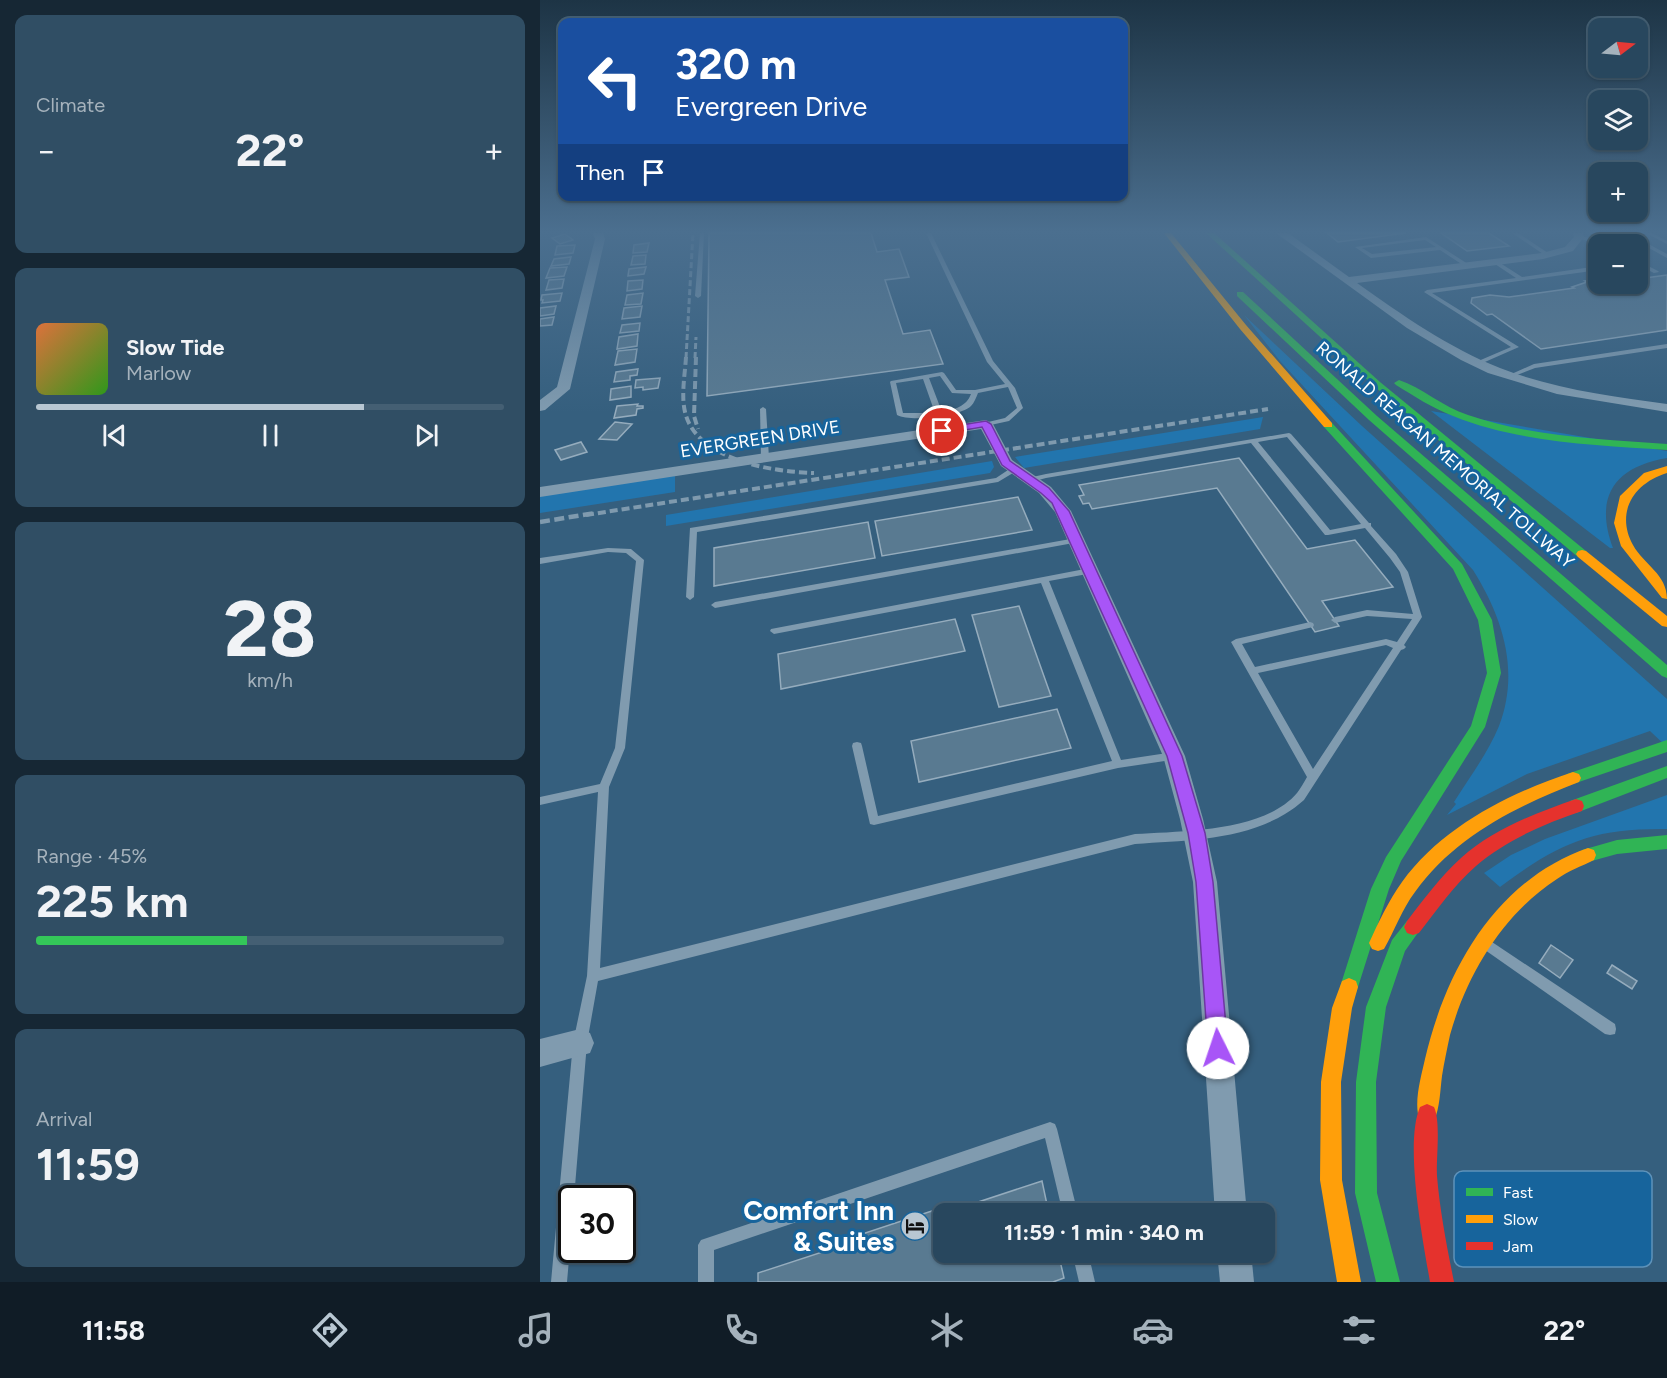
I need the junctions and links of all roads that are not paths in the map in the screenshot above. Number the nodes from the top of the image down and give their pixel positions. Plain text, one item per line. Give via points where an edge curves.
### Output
1 (587, 293) edge
2 (698, 293) edge
3 (957, 293) edge
4 (1215, 293) edge
5 (1240, 293) edge
6 (1274, 293) edge
7 (1365, 293) edge
8 (1428, 293) edge
9 (698, 296) dead end
10 (1289, 307) junction
11 (1667, 346) edge
12 (1478, 363) junction
13 (925, 376) junction
14 (1510, 376) junction
15 (1009, 385) junction
16 (975, 392) junction
17 (540, 407) edge
18 (1667, 408) edge
19 (763, 409) dead end
20 (939, 413) junction
21 (986, 424) junction
22 (1253, 441) junction
23 (1667, 447) edge
24 (765, 458) junction
25 (1667, 469) edge
26 (1023, 475) junction
27 (540, 492) edge
28 (1368, 525) junction
29 (1076, 540) junction
30 (540, 561) edge
31 (1090, 571) junction
32 (1044, 580) junction
33 (1667, 595) edge
34 (690, 597) dead end
35 (715, 605) dead end
36 (1418, 617) junction
37 (1335, 620) dead end
38 (1667, 623) edge
39 (1310, 625) dead end
40 (774, 631) dead end
41 (1401, 647) junction
42 (1253, 671) junction
43 (1667, 673) edge
44 (857, 746) dead end
45 (1667, 746) edge
46 (1174, 756) junction
47 (1118, 764) junction
48 (1667, 772) edge
49 (1312, 777) junction
50 (604, 787) junction
51 (540, 801) edge
52 (1196, 833) junction
53 (1667, 842) edge
54 (1482, 942) junction
55 (593, 976) junction
56 (1342, 1008) junction
57 (1610, 1029) dead end
58 (580, 1043) junction
59 (540, 1053) edge
60 (1068, 1203) edge
61 (1230, 1203) edge
62 (1083, 1263) edge
63 (1235, 1263) edge
64 (559, 1282) edge
65 (706, 1282) edge
66 (1087, 1282) edge
67 (1237, 1282) edge
68 (1349, 1282) edge
69 (1388, 1282) edge
70 (1442, 1282) edge

1 - 17 street via 563,389
2 - 9 lane
3 - 15 lane via 990,362
4 - 56 highway via 1326,423 1458,567 1485,620 1494,673 1478,727 1394,856
5 - 43 highway, RONALD REAGAN MEMORIAL TOLLWAY via 1373,418
6 - 10 highway, RONALD REAGAN MEMORIAL TOLLWAY
7 - 12 street via 1436,341
8 - 12 lane via 1516,347
10 - 23 highway via 1414,394 1455,415 1503,431
10 - 38 highway, RONALD REAGAN MEMORIAL TOLLWAY via 1429,429
11 - 14 lane via 1534,366
12 - 14 street
13 - 16 lane via 942,374 954,392
13 - 20 lane
13 - 20 lane via 893,382 900,415
14 - 18 street via 1580,395
15 - 16 lane
15 - 21 lane via 1020,408 1007,420
16 - 20 lane via 966,407
19 - 24 lane
21 - 24 street, EVERGREEN DRIVE
21 - 26 street via 1000,455
22 - 26 lane via 1046,476
22 - 28 lane via 1289,435
22 - 28 lane via 1328,533
24 - 27 street, EVERGREEN DRIVE
25 - 33 highway via 1648,475 1624,498 1620,523 1627,546
26 - 29 street via 1056,501
26 - 34 lane via 693,530
28 - 36 lane via 1404,572
29 - 31 street
29 - 35 lane
30 - 50 lane via 608,550 628,551 640,560 620,748
31 - 32 lane
31 - 46 street
32 - 40 lane
32 - 47 lane
36 - 37 lane via 1367,613
36 - 41 lane
39 - 42 lane via 1236,642
41 - 42 lane via 1386,642
41 - 49 lane
42 - 49 lane
44 - 47 lane via 874,821
45 - 56 highway via 1539,790 1450,841 1413,881
46 - 47 lane
46 - 52 street
48 - 69 highway via 1537,820 1476,855 1398,946 1376,1007 1366,1082 1366,1193
49 - 52 lane via 1294,802 1269,820 1225,831
50 - 51 lane
50 - 55 lane
52 - 55 lane via 1135,839
52 - 61 street via 1205,882
53 - 54 highway via 1603,849 1563,864 1514,904
54 - 57 lane
54 - 70 highway via 1449,1002 1432,1064 1425,1140 1430,1230
55 - 58 lane
56 - 68 highway via 1331,1082 1331,1179
58 - 59 street
58 - 64 lane
60 - 65 lane via 1050,1129 706,1245
62 - 66 lane
63 - 67 street

